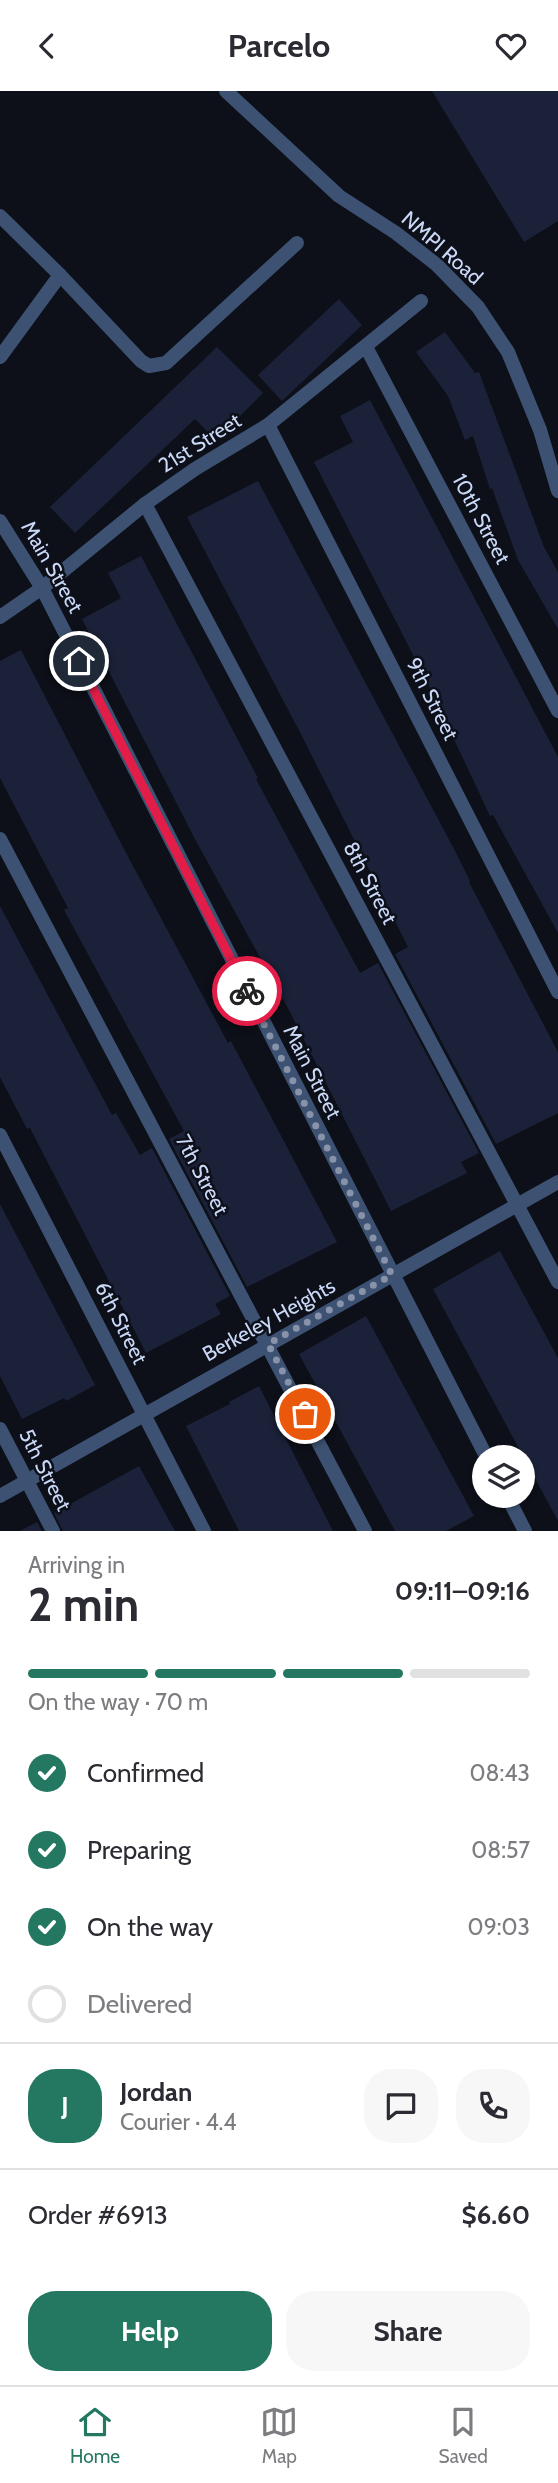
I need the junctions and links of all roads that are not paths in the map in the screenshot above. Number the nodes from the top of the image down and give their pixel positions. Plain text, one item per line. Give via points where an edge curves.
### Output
1 (226, 91) edge
2 (0, 216) edge
3 (298, 243) dead end
4 (60, 275) junction
5 (421, 301) dead end
6 (366, 347) junction
7 (0, 357) edge
8 (268, 425) junction
9 (558, 491) edge
10 (145, 504) junction
11 (0, 521) edge
12 (42, 588) junction
13 (0, 617) edge
14 (558, 711) edge
15 (0, 839) edge
16 (558, 992) edge
17 (0, 1135) edge
18 (558, 1182) edge
19 (517, 1205) junction
20 (392, 1275) junction
21 (558, 1282) edge
22 (268, 1344) junction
23 (145, 1415) junction
24 (0, 1429) edge
25 (480, 1445) edge
26 (27, 1481) junction
27 (0, 1496) edge
28 (513, 1508) edge
29 (52, 1531) edge
30 (204, 1531) edge
31 (365, 1531) edge
32 (525, 1531) edge

1 - 9 street, NMPI Road via 339,196 417,249 478,307 508,352 540,430
2 - 4 street
3 - 4 street via 166,363 156,366 141,361
4 - 7 street
5 - 6 street, 21st Street
6 - 8 street, 21st Street
6 - 14 street, 10th Street
8 - 10 street, 21st Street
8 - 16 street, 9th Street
10 - 12 street, 21st Street
10 - 19 street, 8th Street
11 - 12 street, Main Street
12 - 13 street, 21st Street
12 - 20 street, Main Street
15 - 22 street, 7th Street
17 - 23 street, 6th Street
18 - 19 street, Berkeley Heights
19 - 20 street, Berkeley Heights
19 - 21 street, 8th Street
20 - 22 street, Berkeley Heights
20 - 25 street, Main Street
22 - 23 street, Berkeley Heights
22 - 31 street, 7th Street
23 - 26 street, Berkeley Heights
23 - 30 street, 6th Street
24 - 26 street, 5th Street
26 - 27 street, Berkeley Heights
26 - 29 street, 5th Street
28 - 32 street

